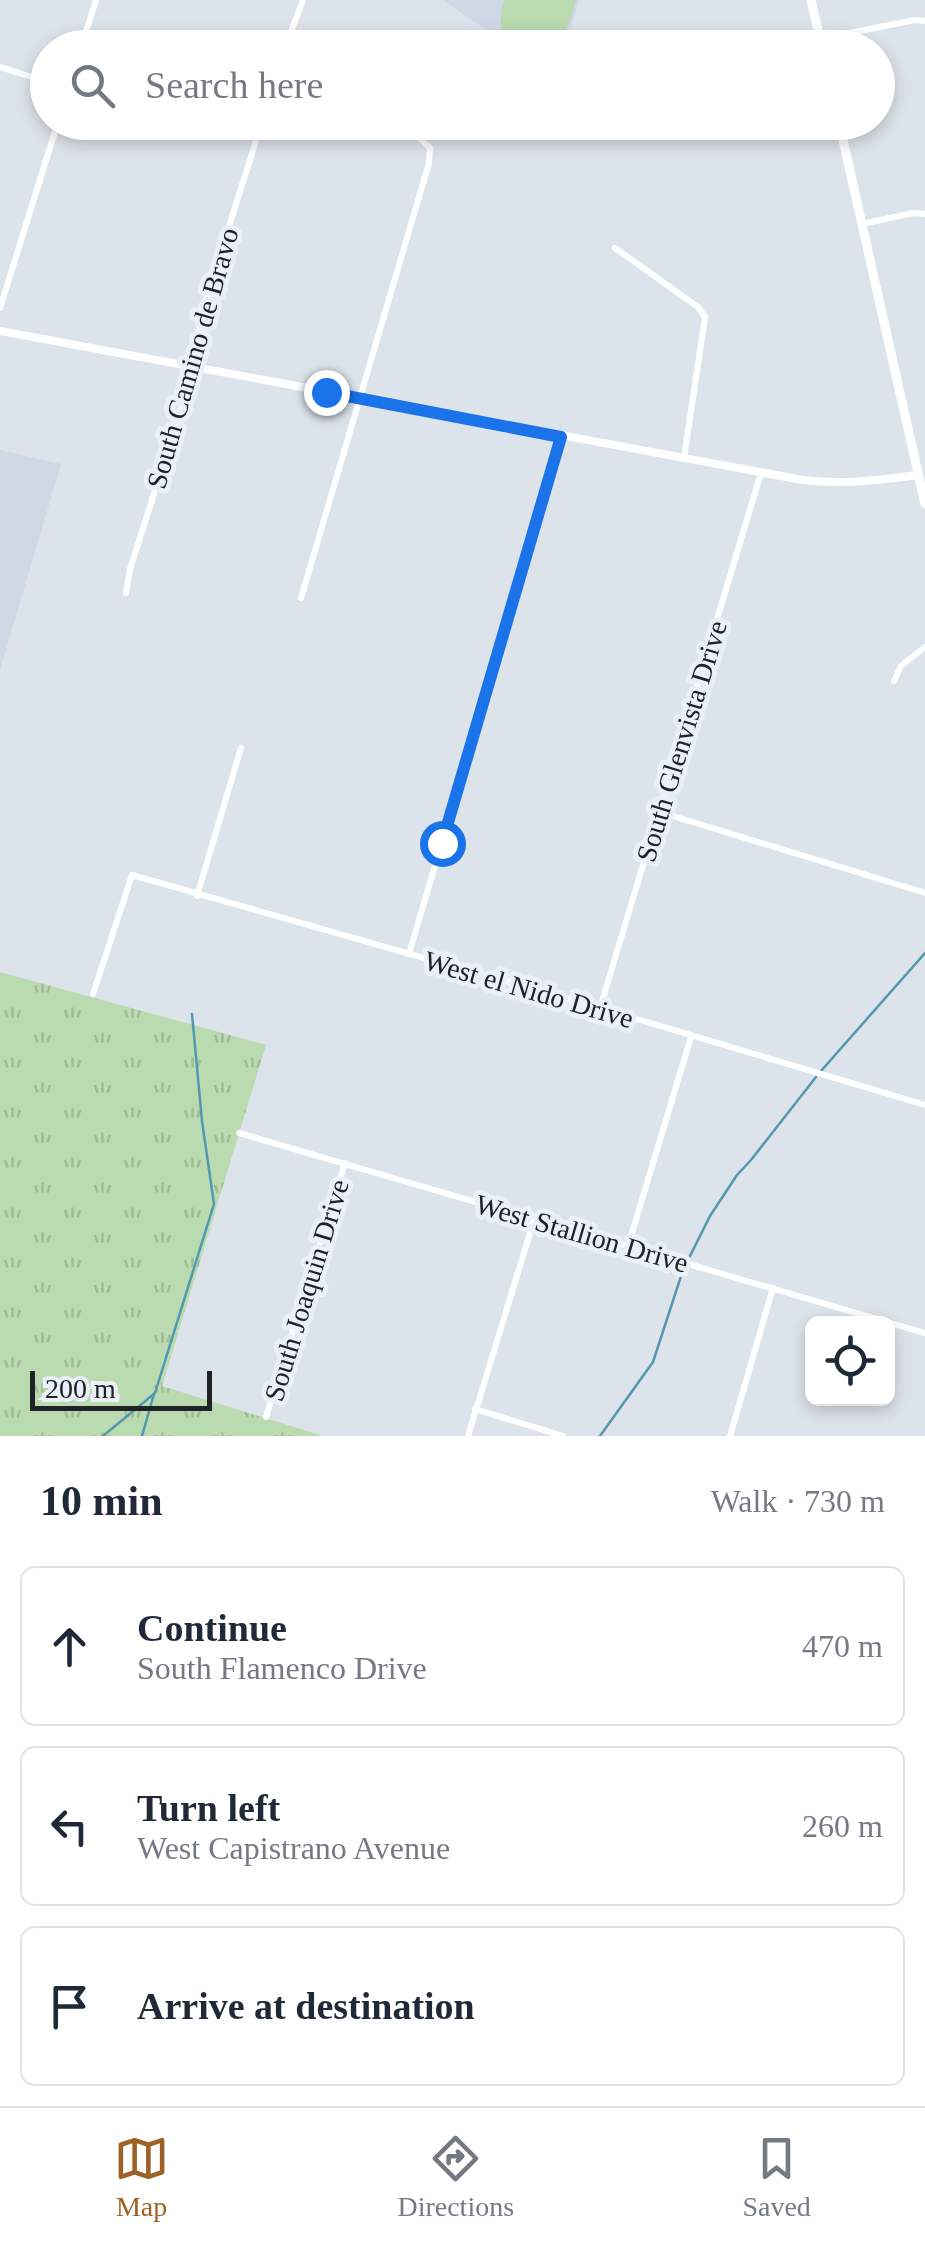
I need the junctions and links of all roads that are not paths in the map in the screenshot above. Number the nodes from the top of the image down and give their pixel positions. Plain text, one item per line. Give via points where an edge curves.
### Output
1 (96, 0) edge
2 (303, 0) edge
3 (811, 0) edge
4 (925, 20) edge
5 (87, 30) edge
6 (292, 30) edge
7 (818, 30) edge
8 (872, 30) edge
9 (0, 67) edge
10 (30, 76) edge
11 (52, 140) edge
12 (256, 140) edge
13 (421, 140) edge
14 (843, 140) edge
15 (925, 214) edge
16 (862, 224) junction
17 (615, 248) dead end
18 (0, 308) edge
19 (0, 331) edge
20 (190, 366) junction
21 (361, 399) junction
22 (561, 437) junction
23 (684, 458) junction
24 (762, 474) junction
25 (919, 475) junction
26 (925, 504) edge
27 (126, 593) dead end
28 (300, 598) dead end
29 (925, 646) edge
30 (894, 681) dead end
31 (242, 748) dead end
32 (660, 812) junction
33 (925, 893) edge
34 (197, 896) junction
35 (409, 954) junction
36 (93, 994) dead end
37 (600, 1008) junction
38 (692, 1037) junction
39 (925, 1105) edge
40 (239, 1133) dead end
41 (346, 1164) junction
42 (534, 1220) junction
43 (628, 1246) junction
44 (772, 1288) junction
45 (925, 1333) edge
46 (475, 1410) junction
47 (266, 1416) dead end
48 (468, 1436) edge
49 (563, 1436) edge
50 (730, 1436) edge

1 - 5 street
2 - 6 street
3 - 7 main road
4 - 8 street
9 - 10 street
11 - 18 street
12 - 20 street, South Camino de Bravo
13 - 21 street via 430,148 429,163
14 - 16 main road
15 - 16 street
16 - 25 main road
17 - 23 street via 706,317
19 - 20 street
20 - 21 street
20 - 27 street, South Camino de Bravo
21 - 22 street
21 - 28 street
22 - 23 street
22 - 35 street
23 - 24 street
24 - 25 street via 840,484
24 - 32 street, South Glenvista Drive
25 - 26 main road
29 - 30 street
31 - 34 street
32 - 33 street
32 - 37 street, South Glenvista Drive
34 - 35 street, West el Nido Drive
34 - 36 street, West el Nido Drive via 132,876
35 - 37 street, West el Nido Drive
37 - 38 street, West el Nido Drive
38 - 39 street, West el Nido Drive
38 - 43 street
40 - 41 street, West Stallion Drive
41 - 42 street, West Stallion Drive
41 - 47 street, South Joaquin Drive
42 - 43 street, West Stallion Drive
42 - 46 street
43 - 44 street, West Stallion Drive
44 - 45 street, West Stallion Drive
44 - 50 street
46 - 48 street
46 - 49 street

